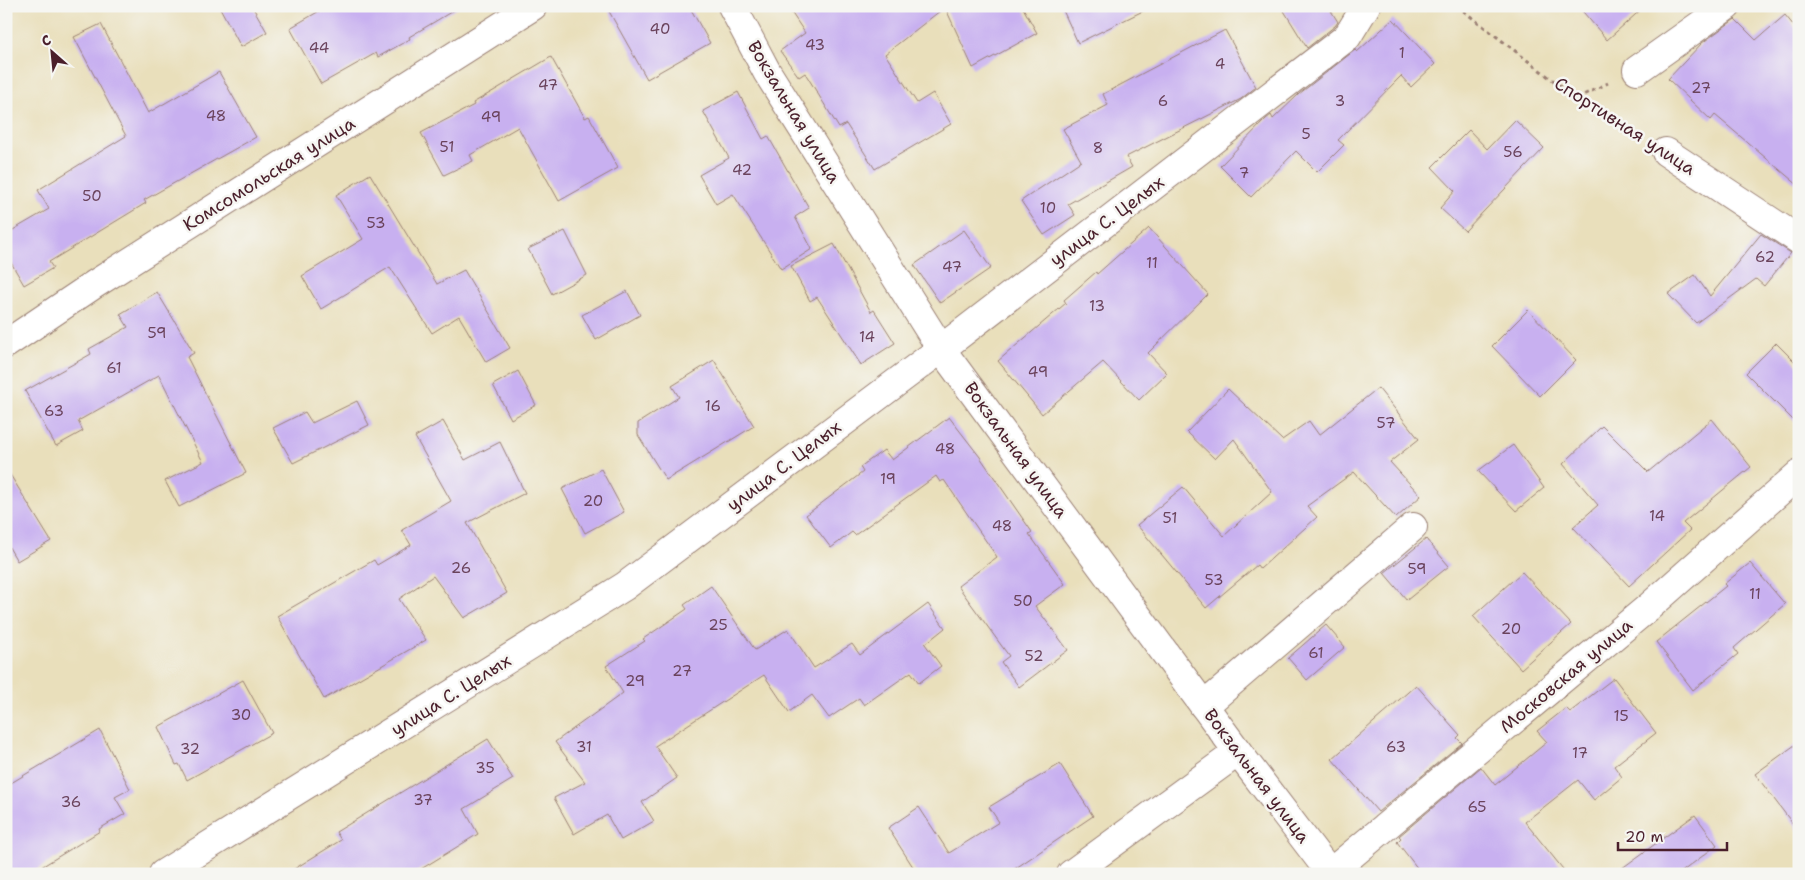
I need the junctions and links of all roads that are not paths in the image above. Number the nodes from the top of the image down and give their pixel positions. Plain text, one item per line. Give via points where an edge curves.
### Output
1 (533, 6) edge
2 (732, 6) edge
3 (1366, 6) edge
4 (1728, 6) edge
5 (1637, 70) dead end
6 (1666, 152) road end
7 (1799, 240) edge
8 (6, 344) edge
9 (941, 348) junction
10 (1799, 474) edge
11 (1413, 527) dead end
12 (1204, 706) junction
13 (1238, 752) junction
14 (1330, 873) edge
15 (163, 874) edge
16 (1071, 874) edge

1 - 8 street, Комсомольская улица
2 - 9 street, Вокзальная улица via 768,72
3 - 9 street, улица С. Целых via 1347,37
4 - 5 street
6 - 7 street, Спортивная улица
9 - 12 street, Вокзальная улица
9 - 15 street, улица С. Целых via 625,586
10 - 14 street, Московская улица via 1650,606
11 - 12 street
12 - 13 street, Вокзальная улица
13 - 14 street, Вокзальная улица
13 - 16 street

